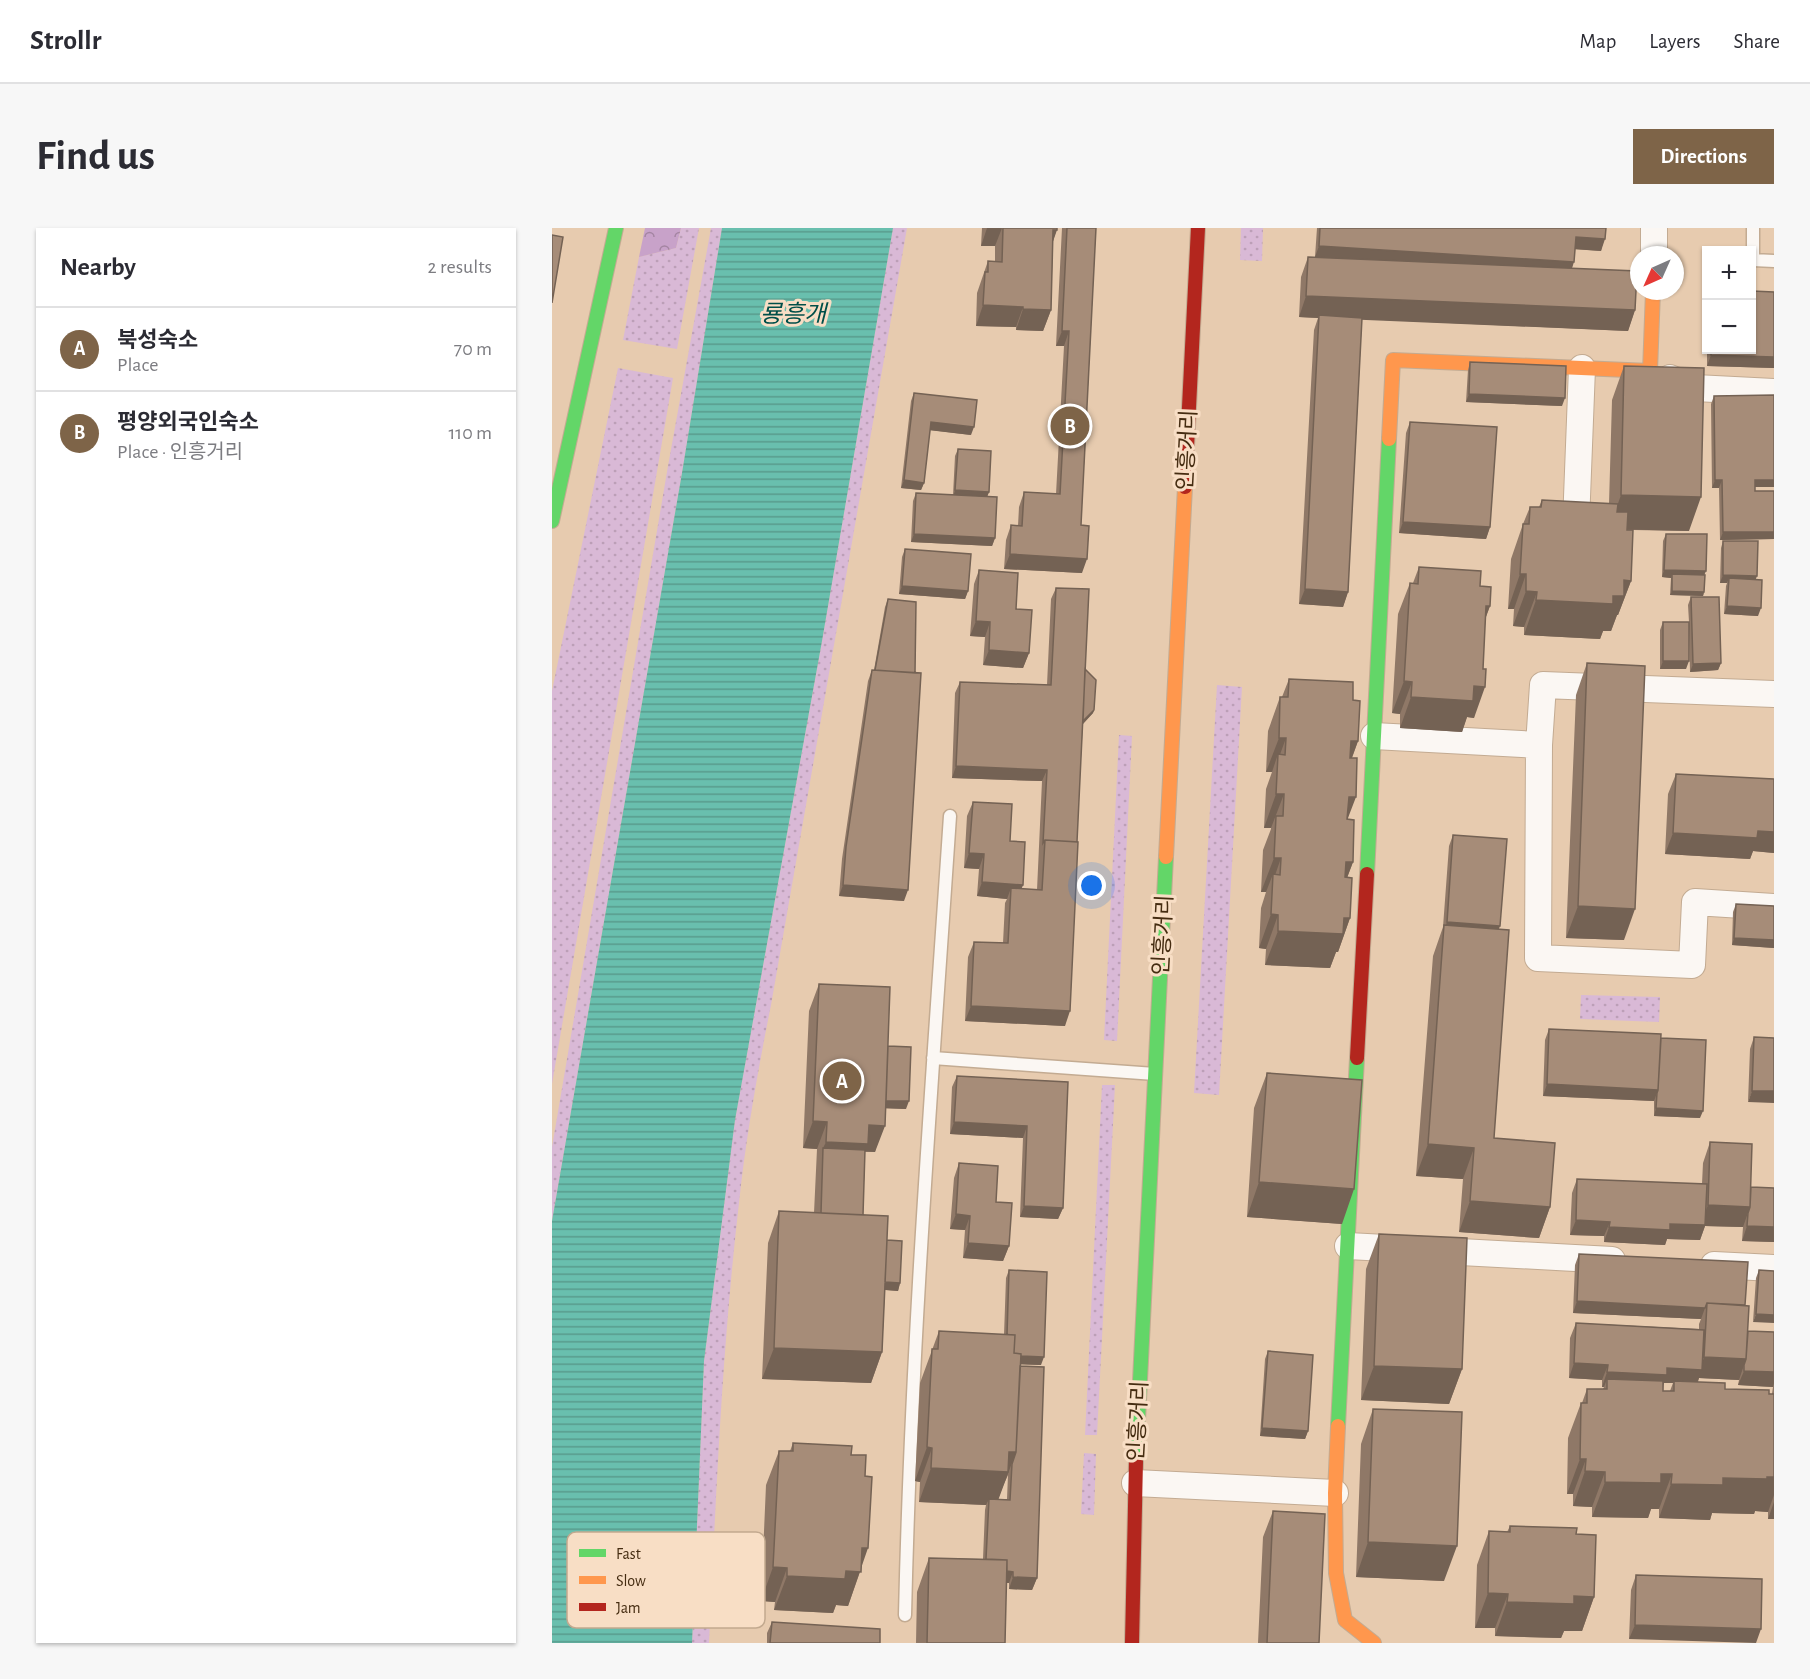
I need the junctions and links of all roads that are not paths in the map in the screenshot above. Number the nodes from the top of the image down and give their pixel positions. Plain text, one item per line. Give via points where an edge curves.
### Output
1 (616, 228) edge
2 (1198, 228) edge
3 (1654, 228) edge
4 (1753, 228) edge
5 (1654, 246) edge
6 (1774, 261) edge
7 (1653, 300) edge
8 (1582, 368) junction
9 (1650, 371) junction
10 (1774, 392) edge
11 (552, 521) edge
12 (1576, 523) edge
13 (1774, 694) edge
14 (1374, 736) junction
15 (1539, 745) junction
16 (950, 816) dead end
17 (1774, 907) edge
18 (933, 1058) junction
19 (1156, 1074) junction
20 (1348, 1246) junction
21 (1632, 1261) edge
22 (1691, 1264) edge
23 (1774, 1268) edge
24 (1135, 1483) junction
25 (1335, 1493) junction
26 (905, 1615) dead end
27 (1132, 1643) edge
28 (1374, 1643) edge

1 - 11 street
2 - 19 street, 인흥거리
3 - 5 street
4 - 6 lane via 1753,260
7 - 9 street
8 - 9 street
8 - 12 street
8 - 14 street via 1393,360
9 - 10 street via 1695,388
13 - 15 street via 1543,685
14 - 15 street
14 - 20 street
15 - 17 street via 1538,958 1692,965 1695,902
16 - 18 lane
18 - 19 lane
18 - 26 lane via 908,1474
19 - 24 street, 인흥거리
20 - 21 street
20 - 25 street
22 - 23 street
24 - 25 street
24 - 27 street, 인흥거리
25 - 28 street via 1336,1573 1345,1620

